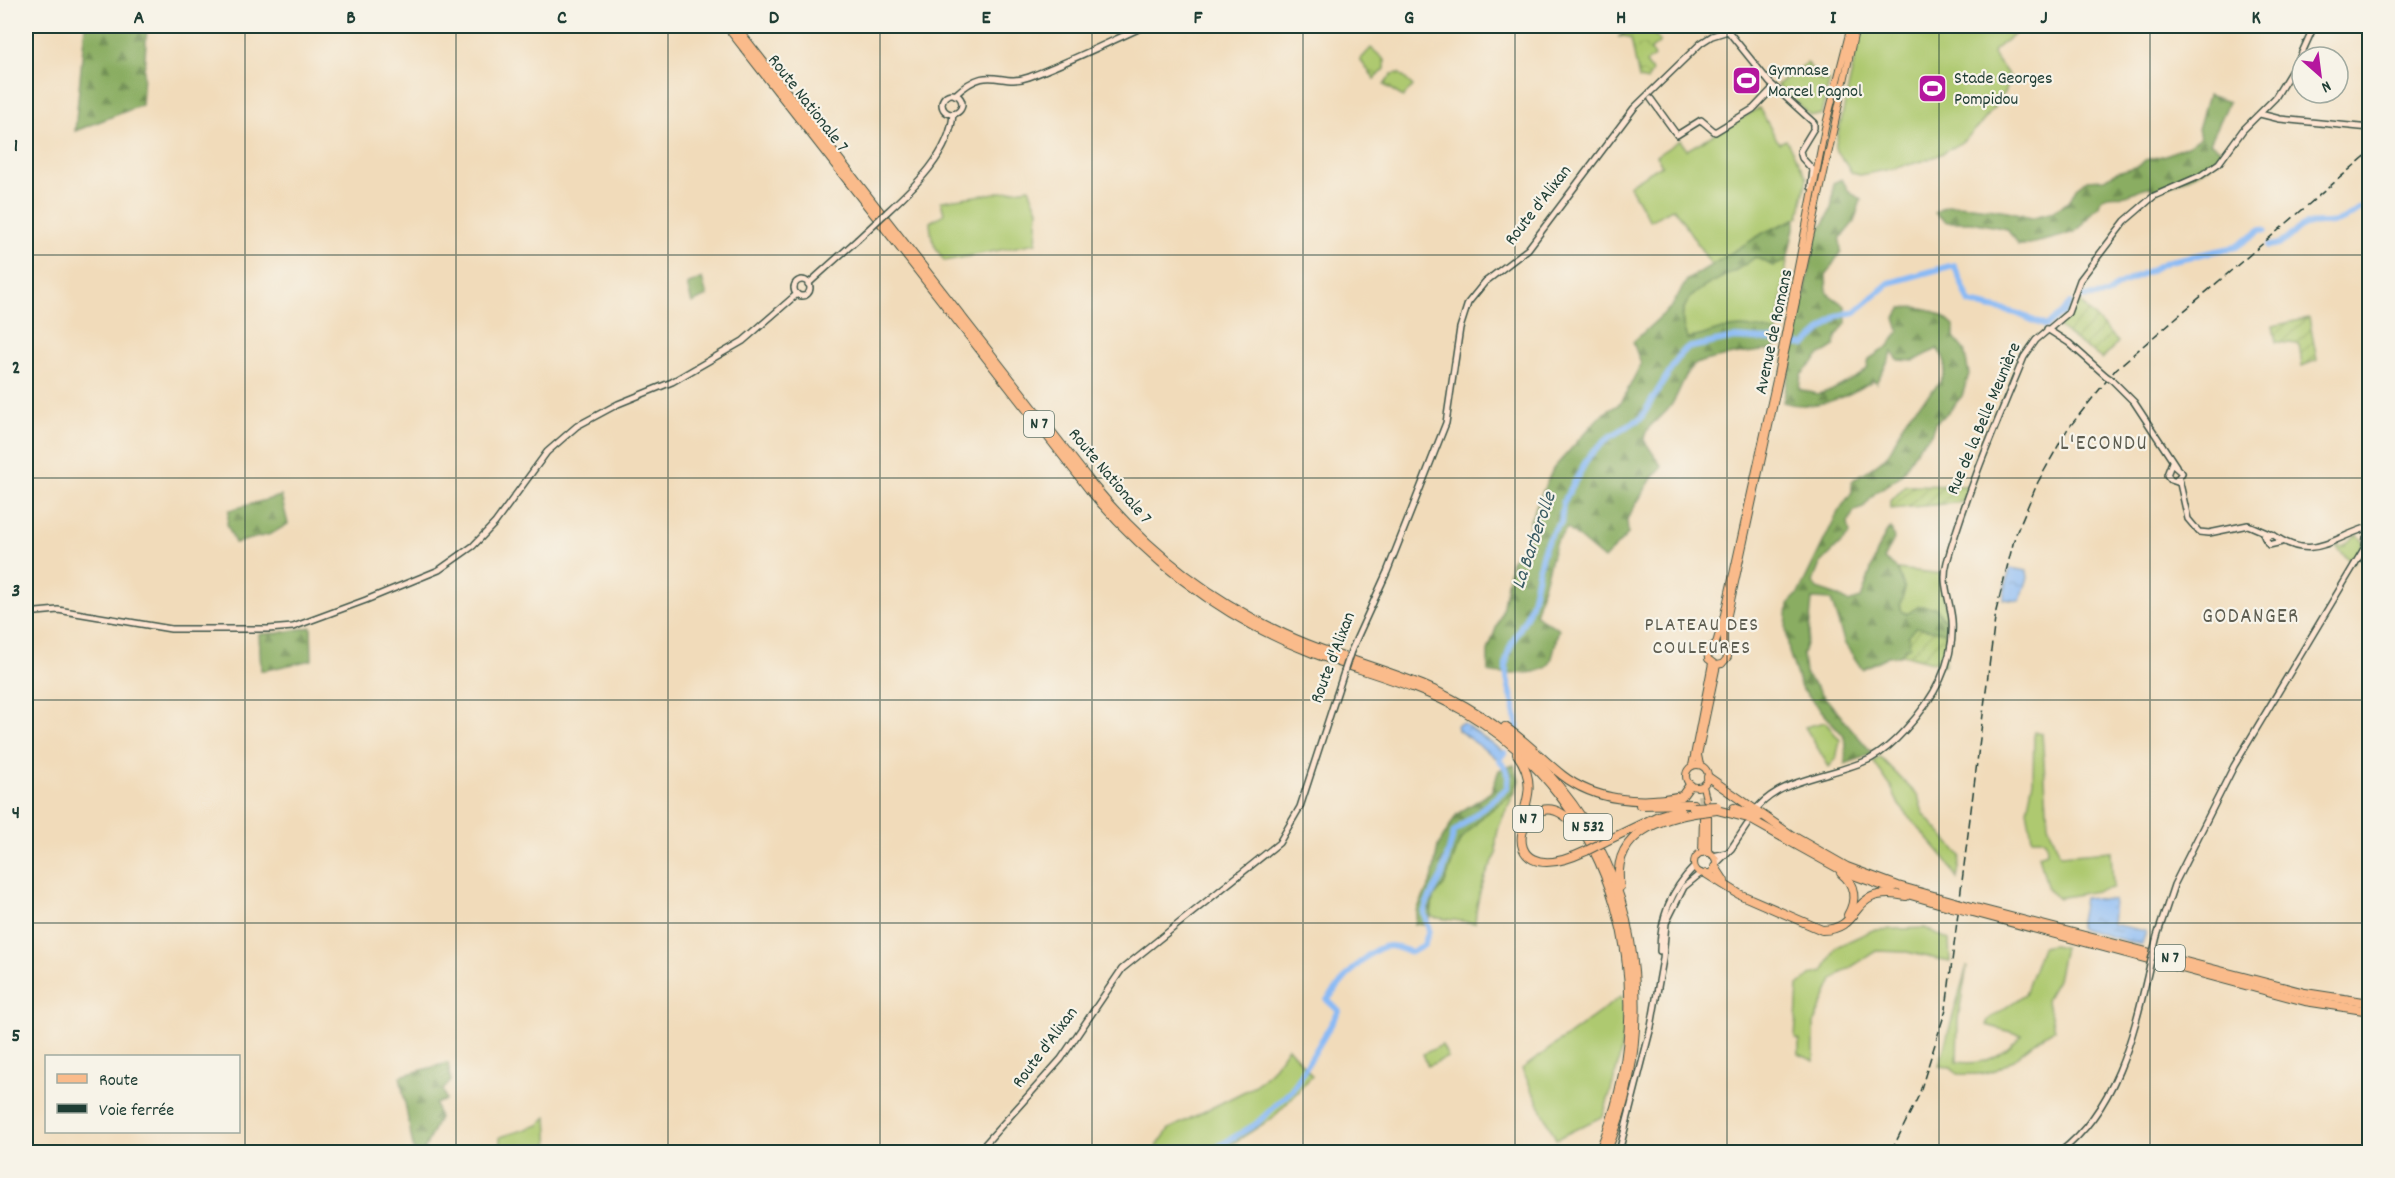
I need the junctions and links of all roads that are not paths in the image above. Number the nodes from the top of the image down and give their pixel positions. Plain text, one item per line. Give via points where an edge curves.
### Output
1 (727, 26) edge
2 (735, 26) edge
3 (1145, 26) edge
4 (1851, 26) edge
5 (1856, 26) edge
6 (2314, 26) edge
7 (1774, 87) junction
8 (955, 95) junction
9 (1651, 99) dead end
10 (953, 114) junction
11 (2260, 114) junction
12 (1825, 128) junction
13 (2370, 128) edge
14 (1806, 161) junction
15 (1809, 203) junction
16 (808, 284) junction
17 (797, 294) junction
18 (2047, 329) junction
19 (2173, 465) junction
20 (2178, 481) junction
21 (1748, 514) junction
22 (2266, 535) junction
23 (2367, 537) edge
24 (2278, 542) junction
25 (26, 613) edge
26 (1720, 644) junction
27 (1715, 664) junction
28 (1476, 712) junction
29 (1509, 743) junction
30 (1528, 753) joint
31 (1696, 766) junction
32 (1708, 777) junction
33 (1697, 786) junction
34 (1588, 790) junction
35 (1703, 797) tunnel mouth
36 (1717, 807) junction
37 (1758, 807) dead end
38 (1693, 808) junction
39 (1706, 817) tunnel mouth
40 (1747, 825) dead end
41 (1784, 831) junction
42 (1587, 852) junction
43 (1727, 852) junction
44 (1705, 854) junction
45 (1822, 861) junction
46 (1600, 865) junction
47 (1715, 866) junction
48 (1694, 867) junction
49 (1704, 874) junction
50 (1928, 901) junction
51 (1954, 904) junction
52 (1972, 909) junction
53 (1625, 915) junction
54 (1661, 971) junction
55 (2370, 1003) edge
56 (2370, 1011) edge
57 (1608, 1150) edge
58 (978, 1152) edge
59 (1599, 1152) edge
60 (1619, 1152) edge
61 (2060, 1152) edge

1 - 29 highway, Route Nationale 7 / N 7 via 1089,489 1151,554 1199,592 1257,627 1312,652 1434,696 1475,718
2 - 28 highway, Route Nationale 7 / N 7 via 1092,484 1146,542 1204,589 1263,624 1311,646 1421,684
3 - 8 street via 1026,78 982,78
4 - 12 main road, Avenue de Romans
5 - 21 main road, Avenue de Romans
6 - 11 street, Rue de la Belle Meunière via 2295,67
7 - 9 street via 1753,109 1715,132 1701,120 1677,135
7 - 14 street via 1814,123 1800,149 1800,156
7 - 58 street, Route d'Alixan, bridge via 1728,31 1701,43 1627,117 1528,249 1485,282 1468,303 1460,328 1446,423 1351,651 1300,807 1279,843 1122,969 1061,1059
8 - 10 street via 962,106
8 - 10 street via 947,96 942,104 944,110
10 - 16 street, bridge via 948,138 911,189
11 - 13 street
11 - 18 street, Rue de la Belle Meunière via 2212,170 2154,196 2125,221 2080,280 2068,312
12 - 14 street via 1815,159
12 - 15 main road, Avenue de Romans
14 - 15 street via 1813,170
15 - 21 main road, Avenue de Romans
16 - 17 street via 807,295
16 - 17 street via 802,280 797,283
17 - 25 street via 743,341 672,382 577,426 547,452 495,523 473,546 439,570 293,627 171,629 58,610
18 - 19 street, bridge via 2069,343 2134,402
18 - 37 street, Rue de la Belle Meunière via 2024,357 1970,486 1946,564 1945,592 1952,634 1946,668 1938,685 1913,721 1880,753 1777,791
19 - 20 street via 2182,473
19 - 20 street via 2168,475
20 - 22 street via 2188,519 2199,532 2248,525
21 - 26 main road, Avenue de Romans
22 - 24 street via 2274,535
22 - 24 street via 2268,545
23 - 24 street via 2356,531 2318,548 2306,549
23 - 61 street, bridge via 2311,642 2234,766 2174,885 2126,1054 2109,1093 2074,1142
26 - 27 main road, Avenue de Romans via 1728,657
26 - 27 main road, Avenue de Romans via 1707,650
27 - 31 main road, Avenue de Romans
28 - 30 highway, Route Nationale 7 / N 7
28 - 34 highway, N 7 via 1515,734 1562,775
29 - 42 highway, N 7 via 1525,767 1530,783 1517,834 1524,856 1537,865 1551,867
29 - 46 highway, N 532 via 1563,800
30 - 53 highway, N 532 via 1561,788 1592,834
31 - 32 main road via 1706,770
31 - 33 main road, Avenue de Romans via 1686,776
32 - 33 main road
32 - 41 highway
33 - 34 highway, N 7 via 1682,796 1657,800 1622,799
33 - 35 main road
34 - 38 highway, N 7 via 1607,800
36 - 38 highway, N 7, bridge
36 - 41 highway, N 7 via 1756,815
36 - 45 highway, N 7 via 1748,818
38 - 42 highway, N 7, bridge via 1663,817
38 - 53 highway, N 7 via 1626,845 1618,875
39 - 44 main road
40 - 43 street
41 - 51 highway, N 7 via 1867,875
42 - 46 highway, N 7 via 1559,862 1541,863 1523,848 1523,828 1539,812 1561,813 1578,829
43 - 44 street
43 - 47 street
44 - 47 main road
44 - 48 main road
45 - 47 highway via 1846,876 1854,894 1853,906 1845,919 1824,927 1729,885
45 - 50 highway, N 7
46 - 59 highway, N 532 via 1624,934 1630,1011 1623,1074
47 - 49 main road
48 - 49 main road
48 - 54 street via 1678,886 1664,915 1659,937
49 - 50 highway, N 7 via 1738,894 1822,930 1845,924 1874,894 1892,893
49 - 54 street via 1684,887 1668,916
50 - 51 highway, N 7
51 - 52 highway, N 7, bridge
52 - 55 highway, N 7 via 2305,993
52 - 56 highway, N 7 via 2306,1001
53 - 57 highway, N 532 via 1634,963 1635,1032 1627,1085
54 - 60 street

